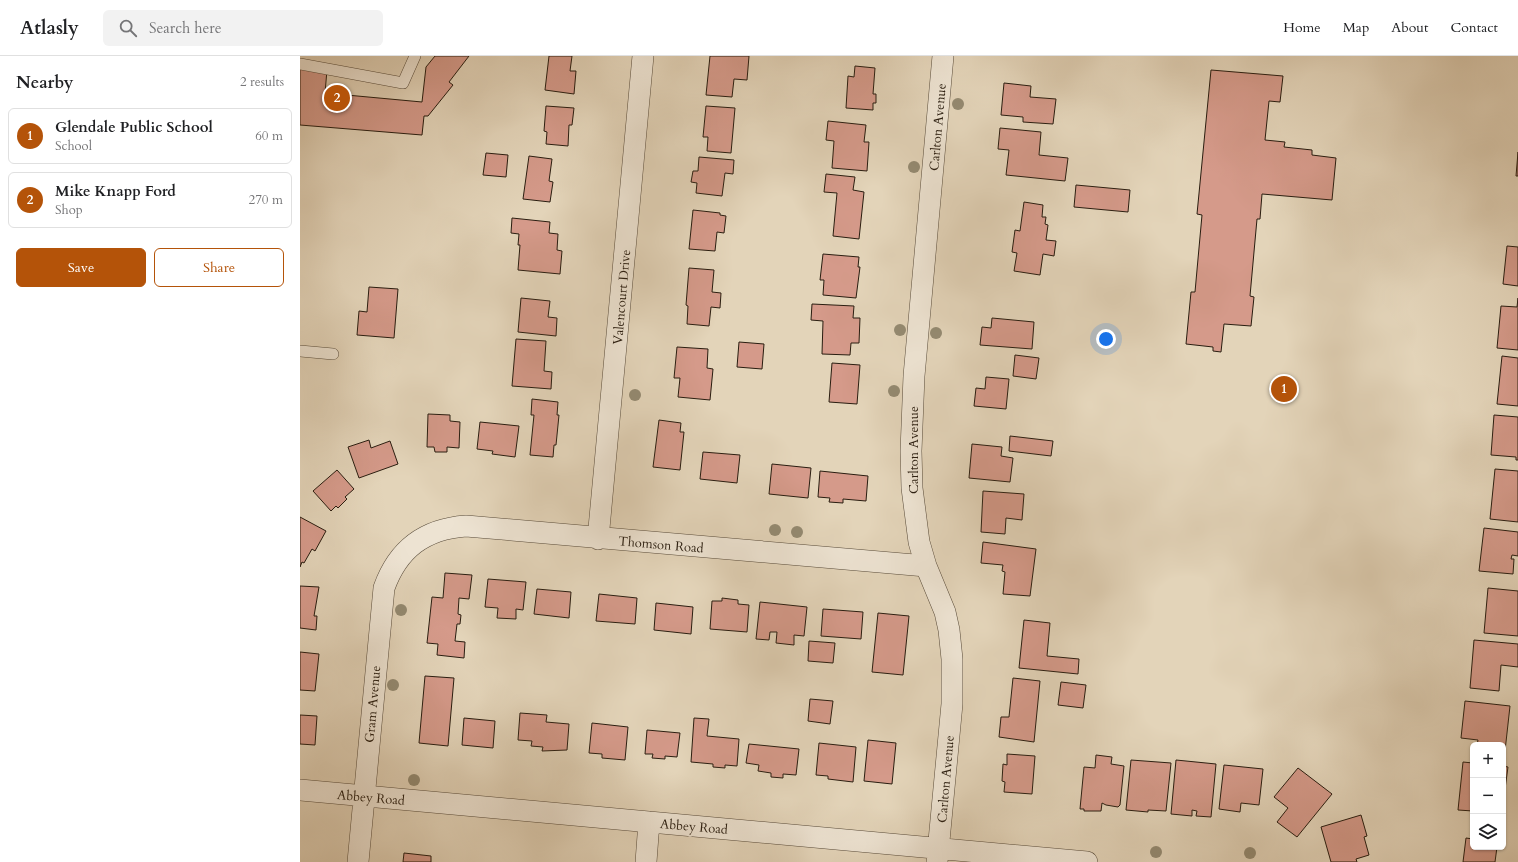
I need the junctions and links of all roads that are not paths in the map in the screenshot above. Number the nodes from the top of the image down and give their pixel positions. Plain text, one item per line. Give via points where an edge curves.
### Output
1 (415, 56) edge
2 (643, 56) edge
3 (943, 56) edge
4 (300, 64) edge
5 (300, 351) edge
6 (333, 354) dead end
7 (598, 539) junction
8 (404, 552) joint
9 (926, 566) junction
10 (300, 790) edge
11 (364, 796) junction
12 (649, 822) junction
13 (938, 856) edge
14 (358, 862) edge
15 (646, 862) edge
16 (1087, 862) edge

1 - 4 lane via 403,82
2 - 7 street, Valencourt Drive
3 - 9 street, Carlton Avenue via 914,376 911,443 912,488 919,542
5 - 6 lane
7 - 8 street, Thomson Road via 466,526 439,530 414,543
7 - 9 street, Thomson Road
8 - 11 street, Gram Avenue via 395,563 384,588
9 - 13 street, Carlton Avenue via 945,612 952,660 952,704
10 - 11 street, Abbey Road
11 - 12 street, Abbey Road
11 - 14 street, Gram Avenue
12 - 13 street, Abbey Road
12 - 15 street
13 - 16 street, Abbey Road

